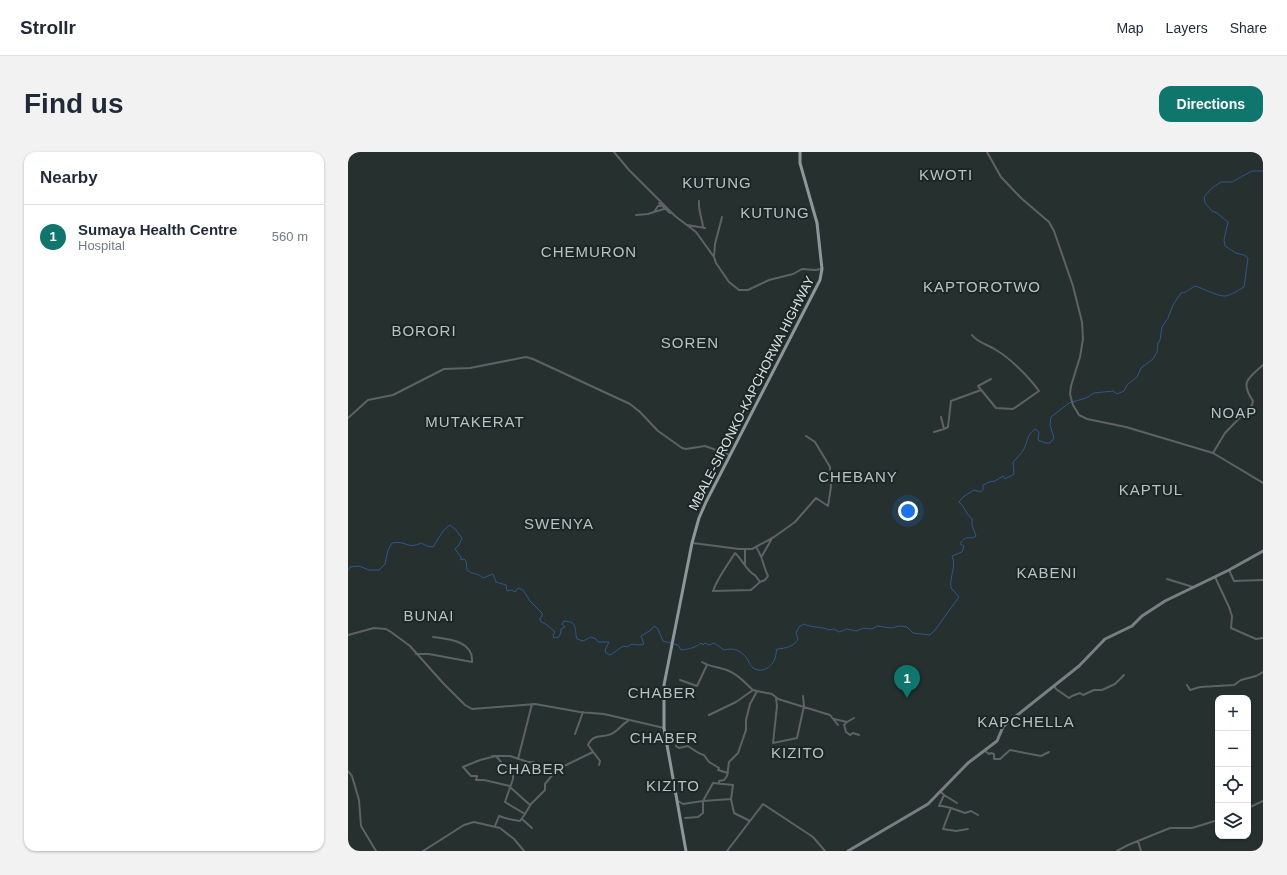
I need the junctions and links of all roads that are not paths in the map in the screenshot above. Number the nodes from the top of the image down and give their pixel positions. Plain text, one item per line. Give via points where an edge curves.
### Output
1 (614, 152) edge
2 (800, 152) edge
3 (987, 152) edge
4 (652, 193) junction
5 (699, 201) dead end
6 (662, 206) junction
7 (665, 209) junction
8 (654, 212) junction
9 (636, 215) dead end
10 (722, 217) dead end
11 (686, 225) junction
12 (714, 257) junction
13 (822, 269) junction
14 (972, 335) dead end
15 (1263, 365) edge
16 (991, 379) dead end
17 (981, 390) junction
18 (940, 417) dead end
19 (348, 418) edge
20 (944, 429) junction
21 (934, 432) dead end
22 (806, 436) dead end
23 (1213, 453) junction
24 (730, 455) junction
25 (1263, 483) edge
26 (772, 538) junction
27 (692, 543) junction
28 (756, 547) junction
29 (745, 549) junction
30 (1263, 551) edge
31 (762, 556) junction
32 (745, 564) junction
33 (1229, 570) junction
34 (1215, 576) junction
35 (1167, 579) dead end
36 (1263, 580) edge
37 (760, 582) junction
38 (1192, 587) junction
39 (348, 635) edge
40 (433, 637) dead end
41 (1263, 638) edge
42 (416, 654) junction
43 (702, 662) dead end
44 (707, 666) junction
45 (1263, 672) edge
46 (1124, 675) dead end
47 (680, 680) dead end
48 (1187, 685) dead end
49 (1054, 686) junction
50 (753, 690) junction
51 (757, 691) junction
52 (803, 696) dead end
53 (776, 698) junction
54 (532, 704) junction
55 (804, 706) junction
56 (583, 712) junction
57 (709, 715) dead end
58 (854, 718) dead end
59 (833, 719) junction
60 (629, 721) junction
61 (847, 722) junction
62 (838, 725) dead end
63 (664, 728) junction
64 (575, 734) dead end
65 (859, 735) dead end
66 (676, 744) dead end
67 (985, 750) junction
68 (594, 752) junction
69 (1048, 752) dead end
70 (492, 756) dead end
71 (496, 756) junction
72 (518, 759) junction
73 (599, 765) dead end
74 (348, 772) edge
75 (554, 773) junction
76 (728, 773) junction
77 (719, 784) junction
78 (510, 787) junction
79 (941, 792) junction
80 (944, 795) junction
81 (731, 799) junction
82 (677, 801) junction
83 (702, 801) junction
84 (1263, 801) edge
85 (957, 803) dead end
86 (530, 805) junction
87 (1251, 807) edge
88 (951, 808) junction
89 (525, 814) junction
90 (978, 815) dead end
91 (685, 818) dead end
92 (522, 819) junction
93 (750, 821) junction
94 (1215, 821) edge
95 (495, 826) junction
96 (532, 828) dead end
97 (968, 830) dead end
98 (1138, 841) junction
99 (376, 851) edge
100 (423, 851) edge
101 (524, 851) edge
102 (686, 851) edge
103 (728, 851) edge
104 (825, 851) edge
105 (848, 851) edge
106 (1117, 851) edge
107 (1140, 851) edge

1 - 4 street
2 - 13 main road, MBALE-SIRONKO-KAPCHORWA HIGHWAY via 800,163 817,223
3 - 23 street via 1001,177 1049,222 1054,231 1082,322 1083,339 1070,397 1079,415
4 - 6 street
4 - 11 street
5 - 11 street via 698,210 704,228
6 - 7 street
6 - 8 street via 658,206
7 - 8 street
7 - 11 street
8 - 9 street
10 - 12 street
11 - 12 street via 699,236
12 - 13 street via 729,282 742,291 802,269
13 - 24 main road, MBALE-SIRONKO-KAPCHORWA HIGHWAY via 812,297
14 - 17 street via 976,341 996,350 1028,376 1039,390 1013,409 996,408
15 - 23 street via 1251,376 1246,385 1253,403 1225,433
16 - 17 street via 978,386
17 - 20 street via 951,401 948,427
18 - 20 street
19 - 24 street via 368,400 393,395 444,369 477,367 526,357 630,404 658,431 682,448 705,446
20 - 21 street
22 - 26 street via 815,442 830,467 831,487 828,506 816,498 795,522
23 - 25 street
24 - 27 main road, MBALE-SIRONKO-KAPCHORWA HIGHWAY via 699,518
26 - 28 street
26 - 31 street
27 - 29 street
27 - 63 main road, MBALE-SIRONKO-KAPCHORWA HIGHWAY via 664,685
28 - 29 street via 752,550
28 - 31 street
29 - 32 street
30 - 33 street
31 - 37 street via 768,576
32 - 37 street via 746,569
32 - 37 street via 735,553 717,578 713,591 752,590
33 - 34 street
33 - 36 street via 1234,581
34 - 38 street
34 - 41 street via 1232,616 1232,628 1256,639
35 - 38 street
38 - 49 street via 1165,601 1132,626 1105,639 1079,666
39 - 42 street via 367,629 386,629 407,643
40 - 42 street via 464,644 470,651 472,662
42 - 54 street via 470,708
43 - 44 street
44 - 47 street via 697,686
44 - 50 street via 728,670 740,676
45 - 48 street via 1234,684 1190,690
46 - 49 street via 1115,684 1102,690 1069,698
49 - 67 street via 1006,724 997,741
50 - 51 street
50 - 57 street via 736,702
51 - 53 street via 772,694
51 - 76 street via 750,704 746,730 738,753 729,762
52 - 55 street
53 - 55 street
53 - 55 street via 772,743 796,738
54 - 56 street
54 - 72 street
55 - 59 street via 830,715
56 - 60 street via 604,714
56 - 64 street
58 - 61 street
59 - 61 street
59 - 62 street
60 - 63 street
60 - 68 street via 613,734 591,740 588,745
61 - 65 street via 844,725 846,732 850,735
63 - 82 main road, MBALE-SIRONKO-KAPCHORWA HIGHWAY
66 - 76 street via 679,748 692,748 700,755 704,755 718,770
67 - 69 street via 989,754 994,754 994,758 1000,759 1010,750 1040,756
67 - 79 street
68 - 73 street via 600,761
68 - 75 street
70 - 71 street
71 - 72 street
71 - 78 street via 513,776
71 - 78 street via 463,767 471,776 477,776 476,780
72 - 75 street via 533,762
74 - 99 street via 352,776 359,800 361,826
75 - 86 street via 545,784 545,790
76 - 77 street
77 - 81 street via 733,785
77 - 83 street via 713,783
78 - 86 street
78 - 89 street via 505,802
79 - 80 street
79 - 105 street via 923,808
80 - 85 street
80 - 88 street via 939,806
81 - 83 street
81 - 93 street via 734,813
82 - 83 street via 683,804
82 - 102 main road, MBALE-SIRONKO-KAPCHORWA HIGHWAY
83 - 91 street via 703,813 698,817
84 - 87 street
86 - 89 street
88 - 90 street via 965,813 971,811
88 - 97 street via 943,829
89 - 92 street
92 - 95 street via 512,820 499,816
92 - 96 street
93 - 103 street
93 - 104 street via 763,804 813,837
94 - 98 street via 1192,828 1172,828
95 - 100 street via 474,822 464,825
95 - 101 street via 509,834
98 - 106 street
98 - 107 street

